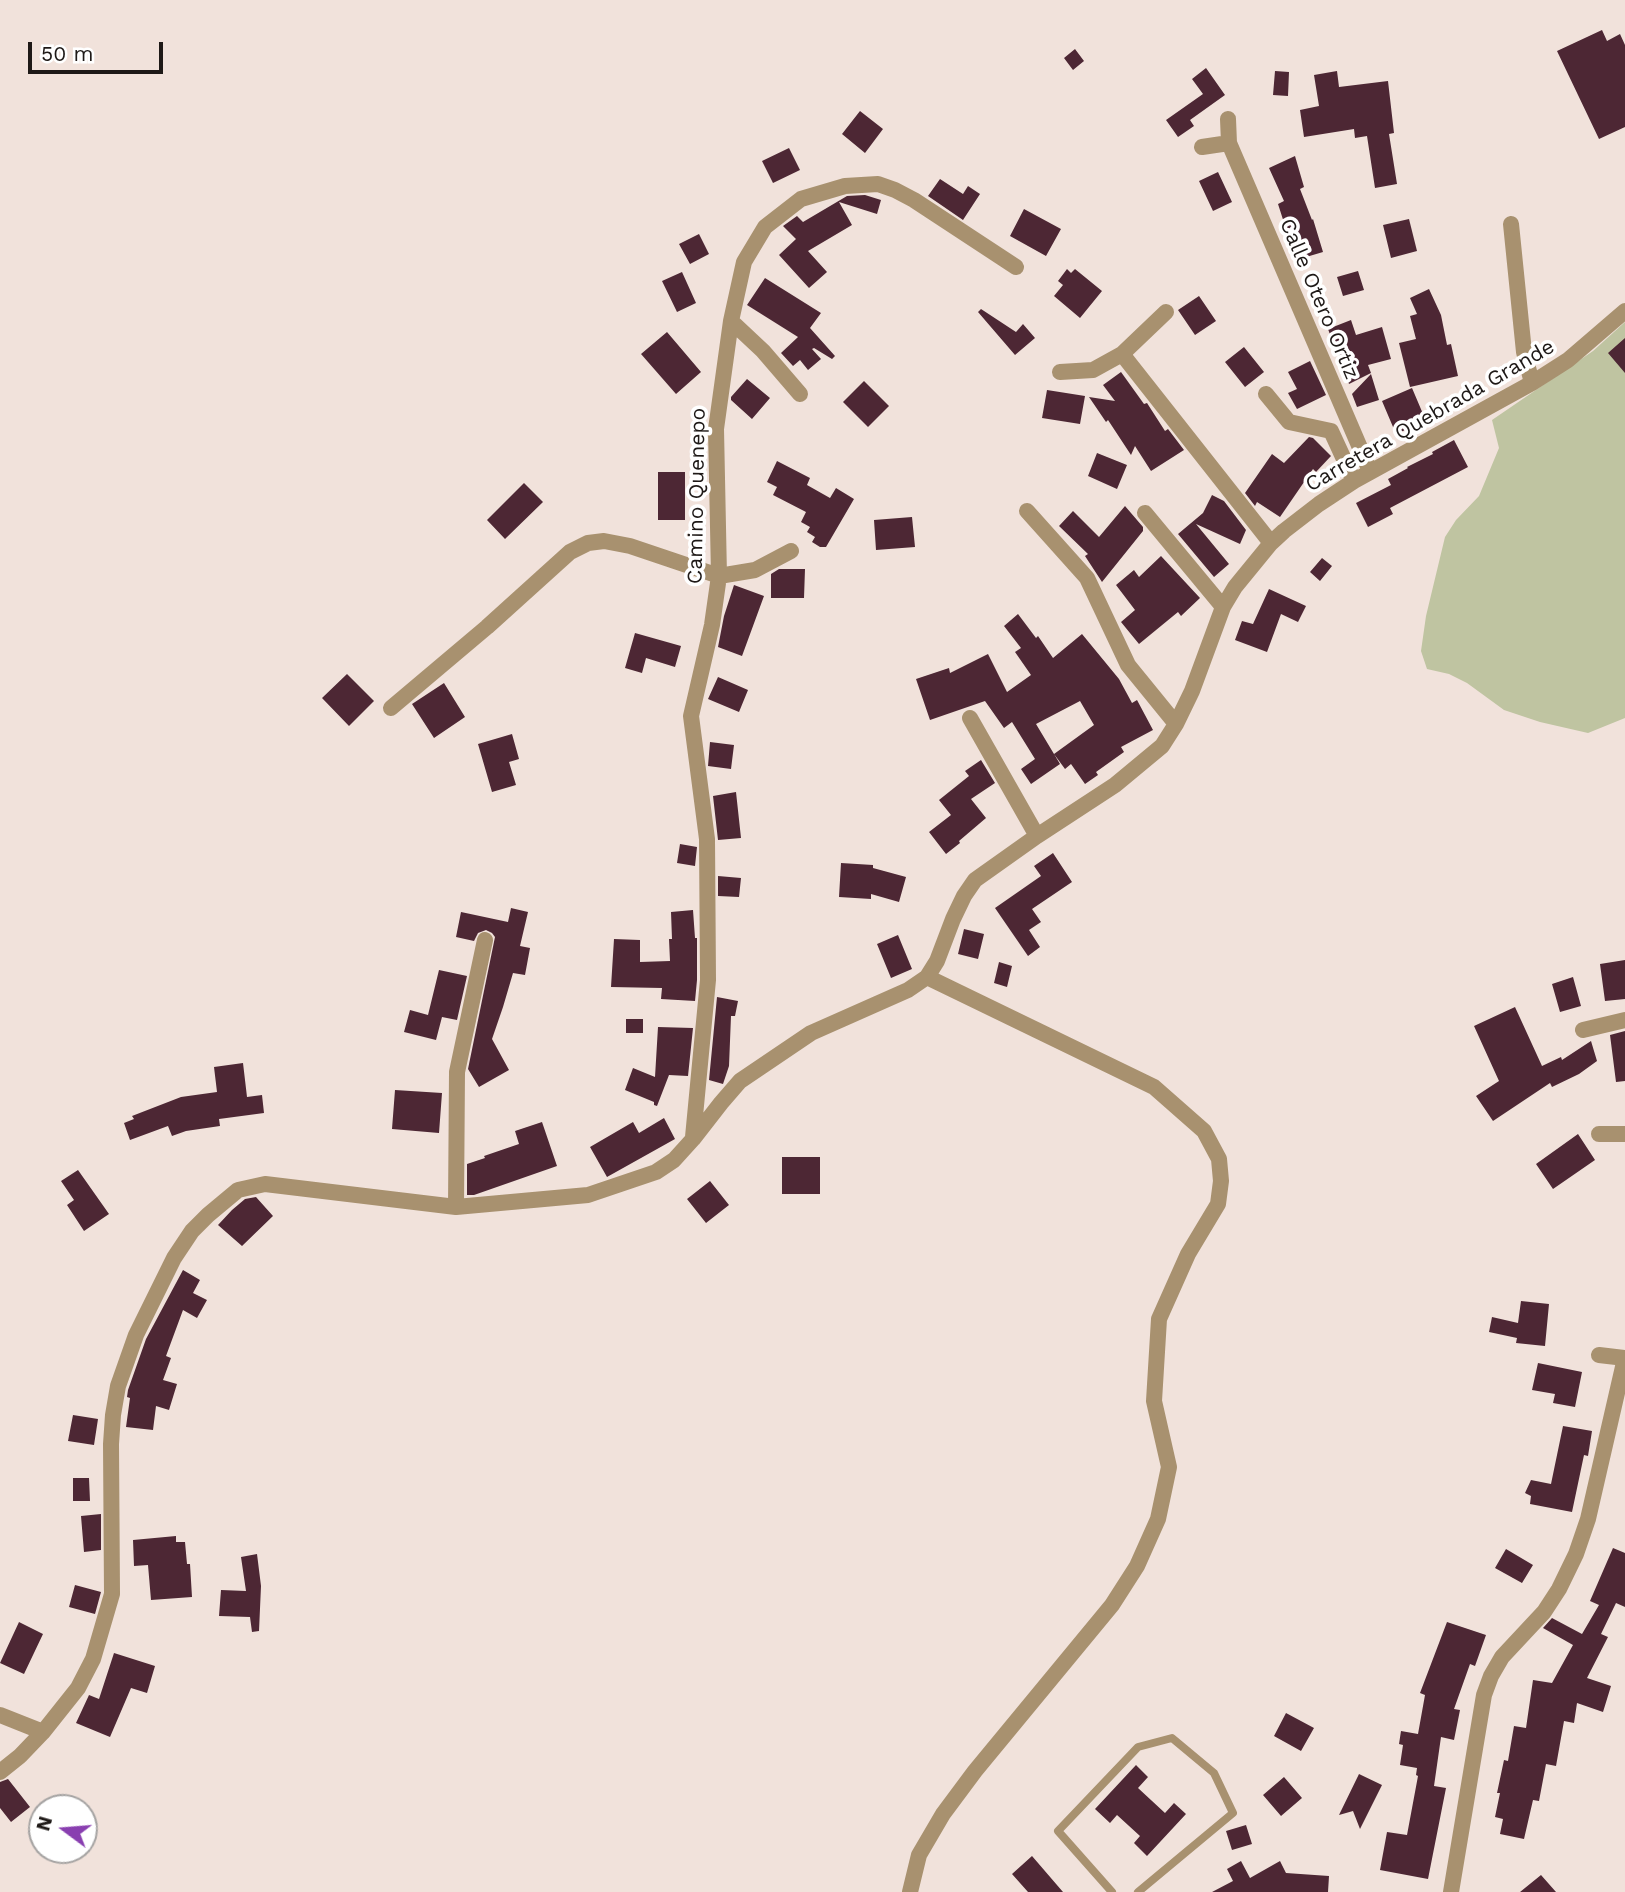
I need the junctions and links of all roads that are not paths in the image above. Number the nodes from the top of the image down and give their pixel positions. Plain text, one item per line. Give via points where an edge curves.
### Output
1 (1228, 119) dead end
2 (1229, 142) junction
3 (1202, 147) dead end
4 (1511, 224) dead end
5 (1016, 267) dead end
6 (1625, 311) edge
7 (1166, 312) dead end
8 (731, 321) junction
9 (1122, 354) junction
10 (1060, 372) dead end
11 (1532, 383) junction
12 (800, 394) dead end
13 (1266, 394) dead end
14 (1370, 471) junction
15 (1354, 481) junction
16 (1027, 510) dead end
17 (1145, 513) dead end
18 (1271, 542) junction
19 (791, 551) dead end
20 (719, 576) junction
21 (1223, 607) junction
22 (391, 708) dead end
23 (970, 718) dead end
24 (1176, 724) junction
25 (1037, 836) junction
26 (485, 940) dead end
27 (927, 977) junction
28 (1625, 1020) edge
29 (1583, 1030) dead end
30 (1599, 1134) dead end
31 (1625, 1134) edge
32 (693, 1139) junction
33 (456, 1207) junction
34 (1599, 1355) dead end
35 (1625, 1358) edge
36 (0, 1715) edge
37 (43, 1732) junction
38 (0, 1772) edge
39 (910, 1892) edge
40 (1112, 1892) edge
41 (1138, 1892) edge
42 (1451, 1892) edge

1 - 2 street
2 - 3 street
2 - 14 street, Calle Otero Ortiz
4 - 11 street via 1524,352
5 - 8 street, Camino Quenepo via 895,190 878,184 845,186 801,200 765,227 744,262
6 - 11 street, Carretera Quebrada Grande via 1569,360
7 - 9 street
8 - 12 street
8 - 20 street, Camino Quenepo via 716,429
9 - 10 street via 1093,370
9 - 18 street
11 - 14 street, Carretera Quebrada Grande
13 - 15 street via 1289,422 1331,431
14 - 15 street, Carretera Quebrada Grande
15 - 18 street, Carretera Quebrada Grande
16 - 24 street via 1087,578 1128,665
17 - 21 street
18 - 21 street, Carretera Quebrada Grande
19 - 20 street via 755,570
20 - 22 street via 630,547 604,541 588,543 570,552
20 - 32 street, Camino Quenepo via 691,716 707,839 708,980
21 - 24 street, Carretera Quebrada Grande
23 - 25 street
24 - 25 street, Carretera Quebrada Grande via 1162,746 1137,769
25 - 27 street, Carretera Quebrada Grande via 975,880
26 - 33 street via 457,1072
27 - 32 street via 811,1033 740,1081
27 - 39 street via 1154,1087 1204,1131 1219,1159 1221,1181 1218,1204 1188,1254 1159,1320 1154,1401 1169,1466 1158,1519 1137,1566 1112,1605 943,1814 919,1855
28 - 29 street
30 - 31 street
32 - 33 street via 656,1172 589,1195
33 - 37 street via 265,1184 237,1190 192,1231 152,1300 118,1386 111,1444 112,1594 103,1626 78,1688
34 - 35 street
35 - 42 street via 1576,1554 1544,1612 1502,1657 1484,1695
36 - 37 street
37 - 38 street
40 - 41 lane via 1058,1831 1138,1747 1172,1738 1214,1773 1233,1813

